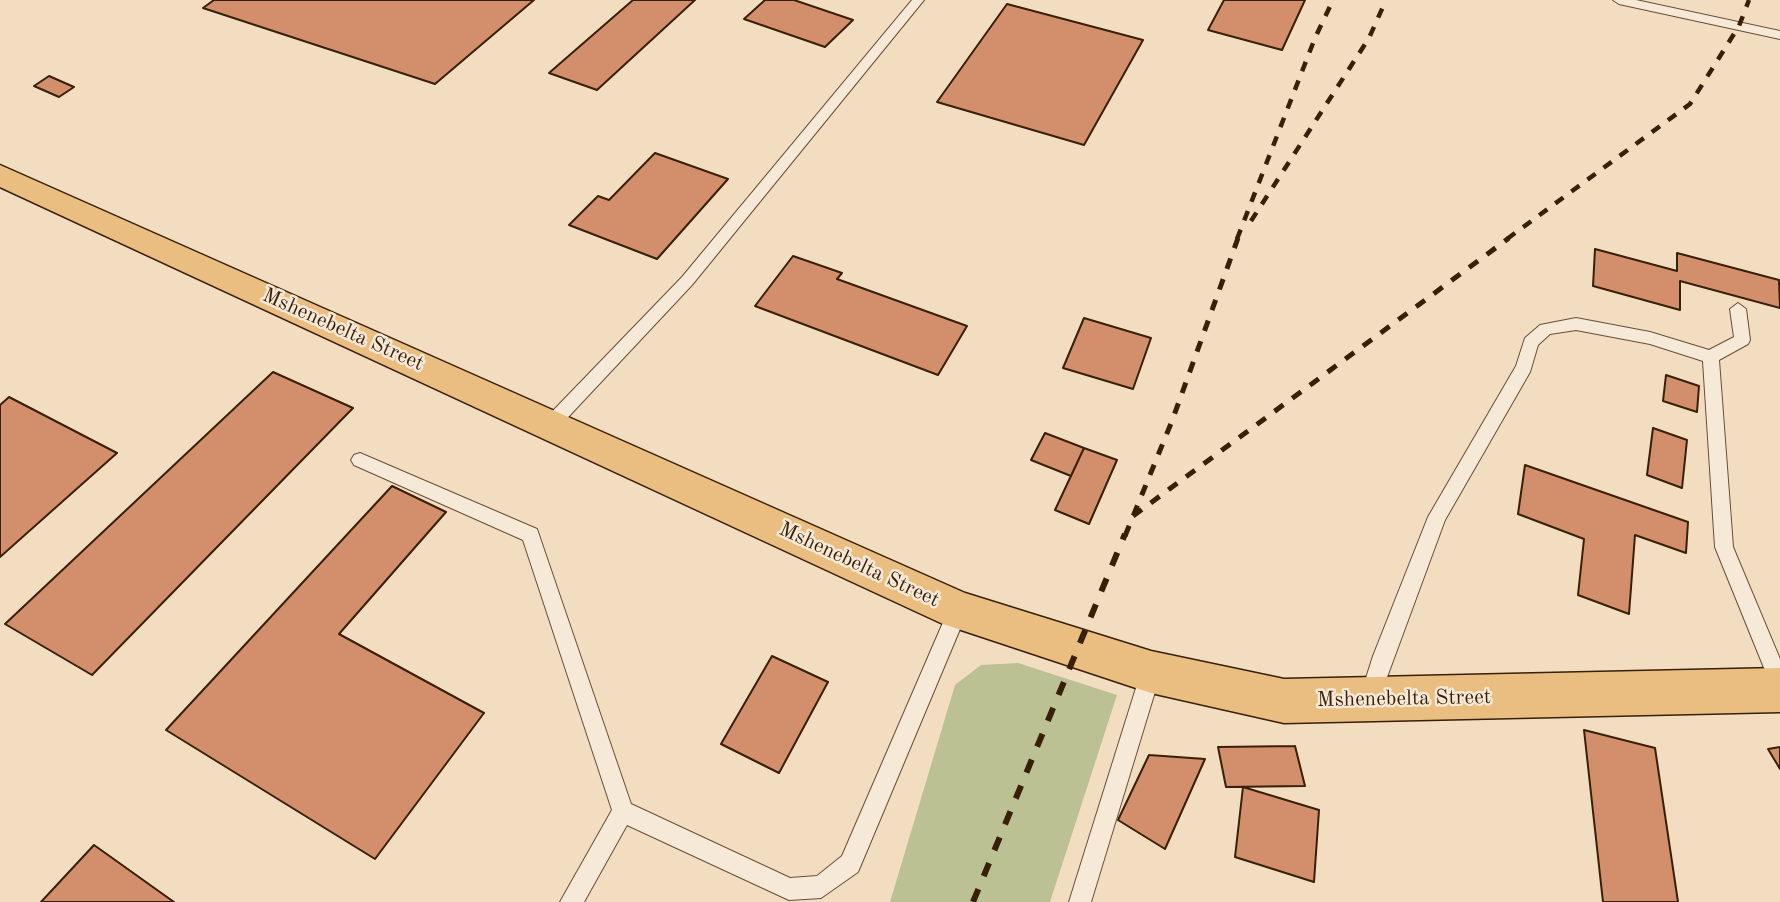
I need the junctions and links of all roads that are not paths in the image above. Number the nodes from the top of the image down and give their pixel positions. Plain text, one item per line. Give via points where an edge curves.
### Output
1 (918, 0) edge
2 (1619, 0) edge
3 (1780, 35) edge
4 (0, 175) edge
5 (1738, 309) dead end
6 (1710, 357) junction
7 (551, 424) junction
8 (360, 460) dead end
9 (958, 610) junction
10 (1151, 672) junction
11 (1780, 683) edge
12 (1780, 690) edge
13 (1369, 699) junction
14 (623, 811) junction
15 (571, 902) edge
16 (1080, 902) edge

1 - 7 lane via 687,281
2 - 3 lane
4 - 7 main road, Mshenebelta Street
5 - 6 lane via 1742,340
6 - 11 lane via 1724,547
6 - 13 lane via 1650,338 1576,324 1546,329 1531,342 1524,367 1437,517
7 - 9 main road, Mshenebelta Street
8 - 14 lane via 530,535
9 - 10 main road, Mshenebelta Street
9 - 14 lane via 850,864 821,887 789,889
10 - 13 main road, Mshenebelta Street via 1284,701
10 - 16 lane
12 - 13 main road, Mshenebelta Street
14 - 15 lane

